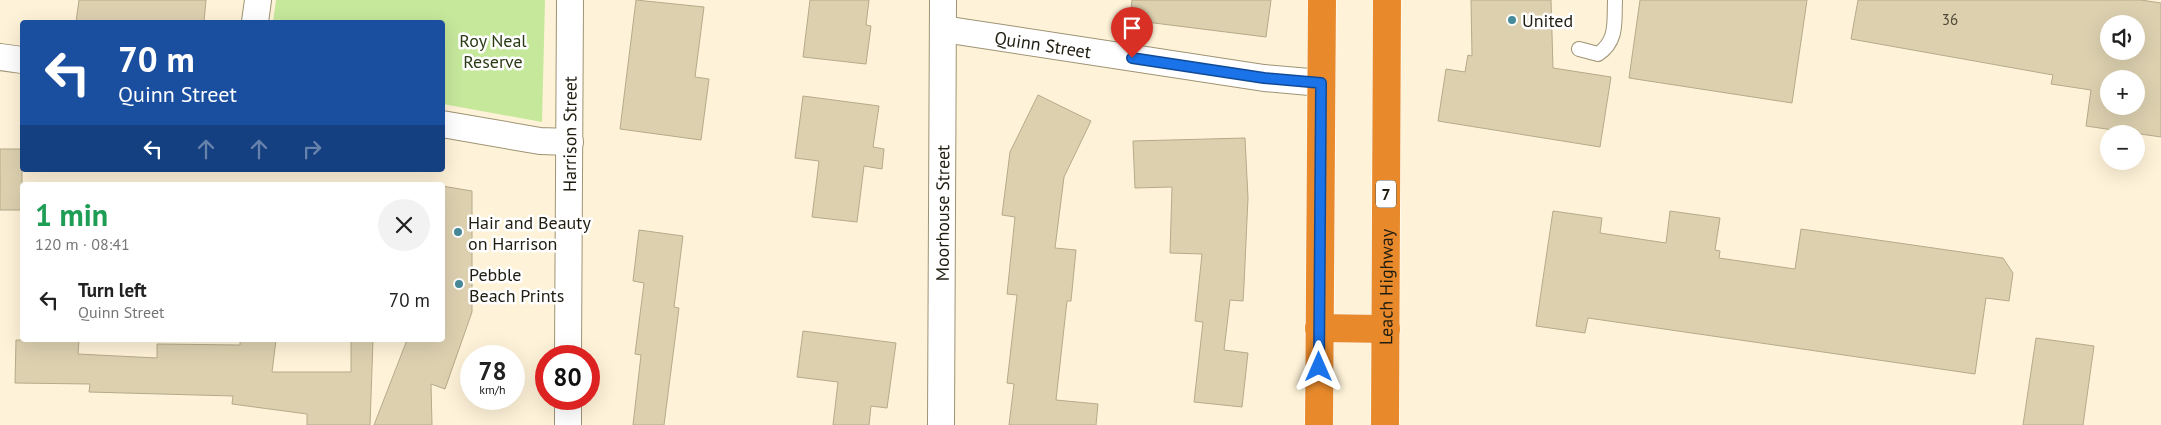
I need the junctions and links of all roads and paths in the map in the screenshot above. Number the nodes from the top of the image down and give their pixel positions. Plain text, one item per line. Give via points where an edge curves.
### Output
1 (258, 0) edge
2 (570, 0) edge
3 (943, 0) edge
4 (1322, 0) edge
5 (1387, 0) edge
6 (1615, 0) edge
7 (255, 20) edge
8 (943, 29) junction
9 (1579, 48) dead end
10 (0, 58) edge
11 (20, 60) edge
12 (1321, 83) junction
13 (445, 125) edge
14 (570, 142) junction
15 (1319, 328) junction
16 (1386, 329) junction
17 (568, 345) edge
18 (568, 410) edge
19 (568, 425) edge
20 (941, 425) edge
21 (1319, 425) edge
22 (1385, 425) edge

1 - 7 street
2 - 14 street, Harrison Street
3 - 8 street, Moorhouse Street
4 - 12 highway
5 - 16 highway, Leach Highway / 7
6 - 9 lane via 1614,31 1607,48 1598,54
8 - 12 street, Quinn Street via 1264,78
8 - 20 street, Moorhouse Street
10 - 11 street
12 - 15 highway
13 - 14 street via 540,141
14 - 17 street, Harrison Street
15 - 16 highway
15 - 21 highway
16 - 22 highway, Leach Highway / 7
18 - 19 street

